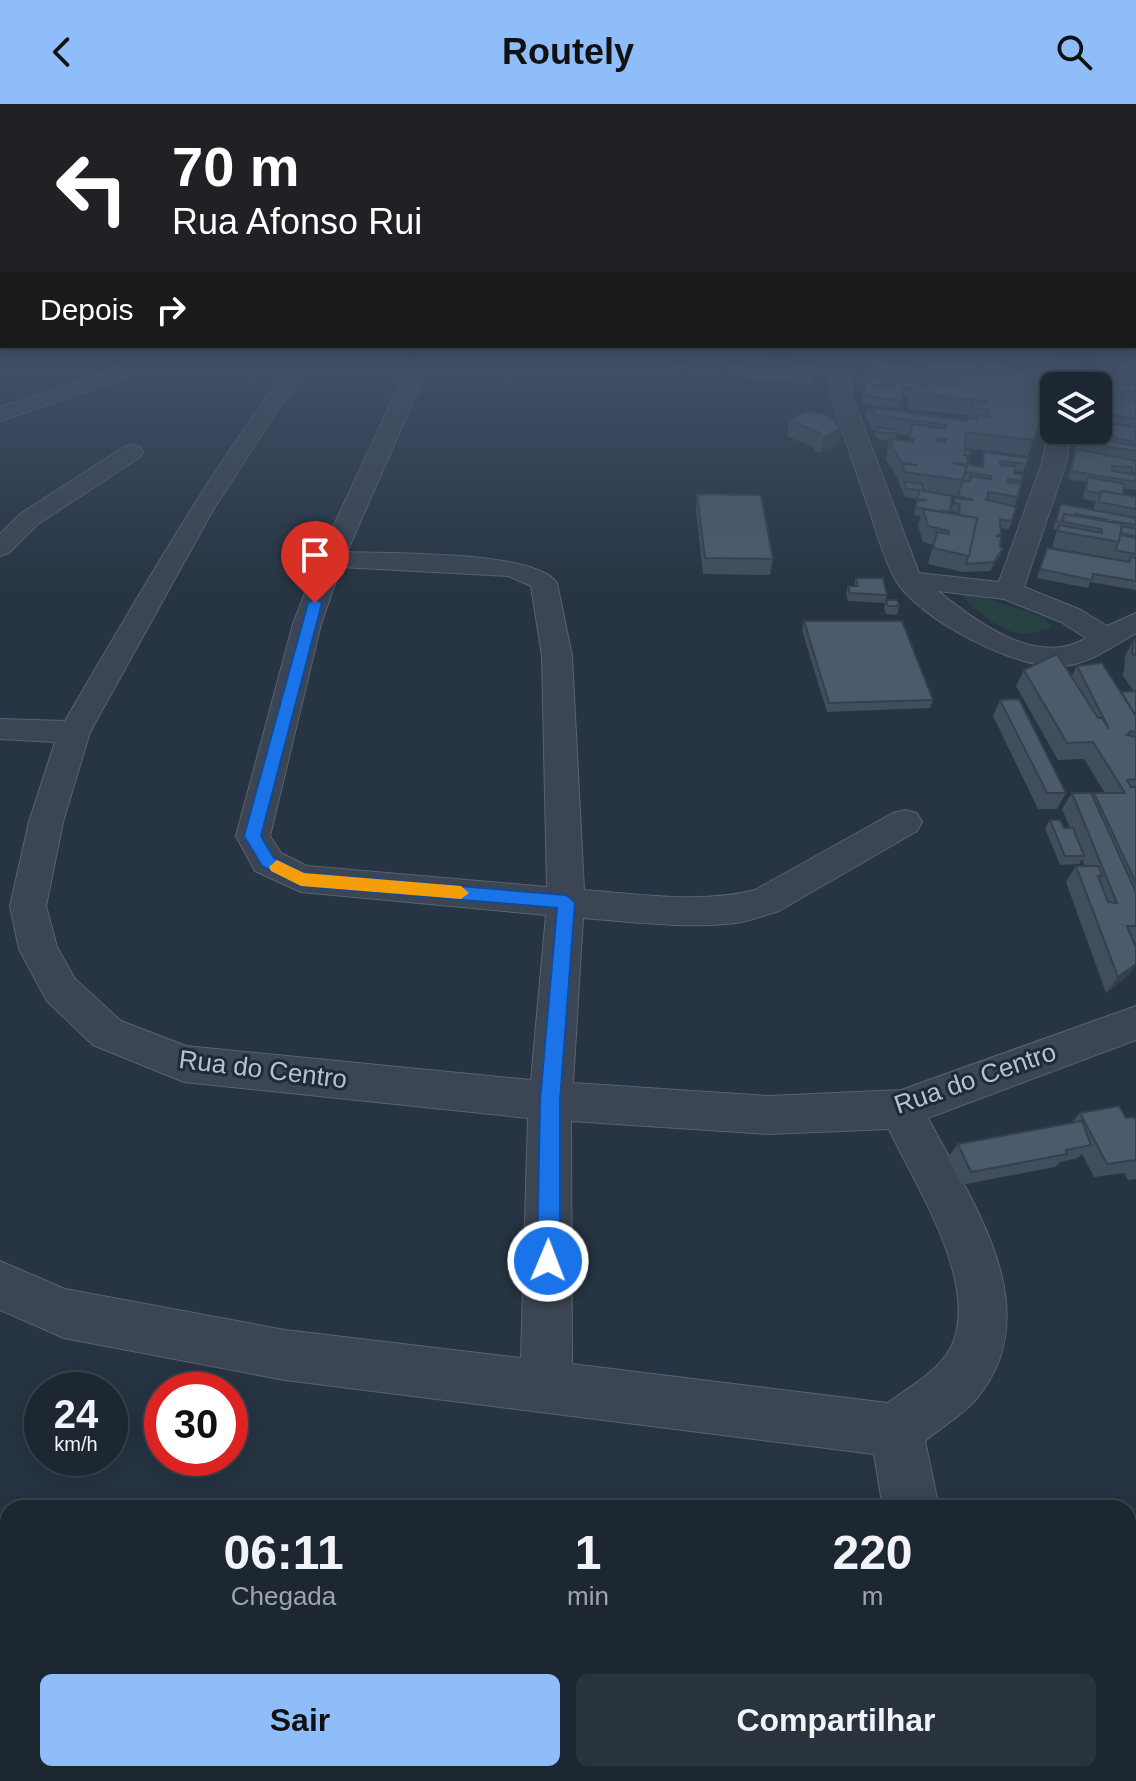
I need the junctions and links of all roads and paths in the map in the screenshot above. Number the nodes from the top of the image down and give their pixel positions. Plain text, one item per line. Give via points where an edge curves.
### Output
1 (250, 434) edge
2 (388, 434) edge
3 (855, 434) edge
4 (1057, 444) edge
5 (132, 452) dead end
6 (0, 548) edge
7 (331, 559) junction
8 (909, 580) junction
9 (1009, 591) junction
10 (1136, 621) edge
11 (1106, 638) junction
12 (0, 729) edge
13 (74, 732) junction
14 (905, 822) dead end
15 (566, 902) junction
16 (1136, 1023) edge
17 (550, 1101) junction
18 (901, 1109) junction
19 (0, 1285) edge
20 (546, 1388) junction
21 (896, 1430) junction
22 (909, 1500) edge

1 - 13 street, Rua do Centro
2 - 7 street
3 - 8 street
4 - 9 street
5 - 6 street via 29,519
7 - 15 street via 510,568 544,583 557,656
7 - 15 street via 307,624 253,836 268,862 301,879
8 - 9 street
8 - 11 street via 972,627 1035,655 1062,658
9 - 11 street via 1071,616
10 - 11 street
12 - 13 street
13 - 17 street, Rua do Centro via 46,822 28,906 38,949 61,990 107,1033 184,1064
14 - 15 street via 766,901 737,909 654,910
15 - 17 street
16 - 18 street, Rua do Centro
17 - 18 street, Rua do Centro via 768,1115
17 - 20 street
18 - 21 street via 975,1258 983,1310 978,1349 958,1381
19 - 20 street via 64,1313 285,1355
20 - 21 street
21 - 22 street

